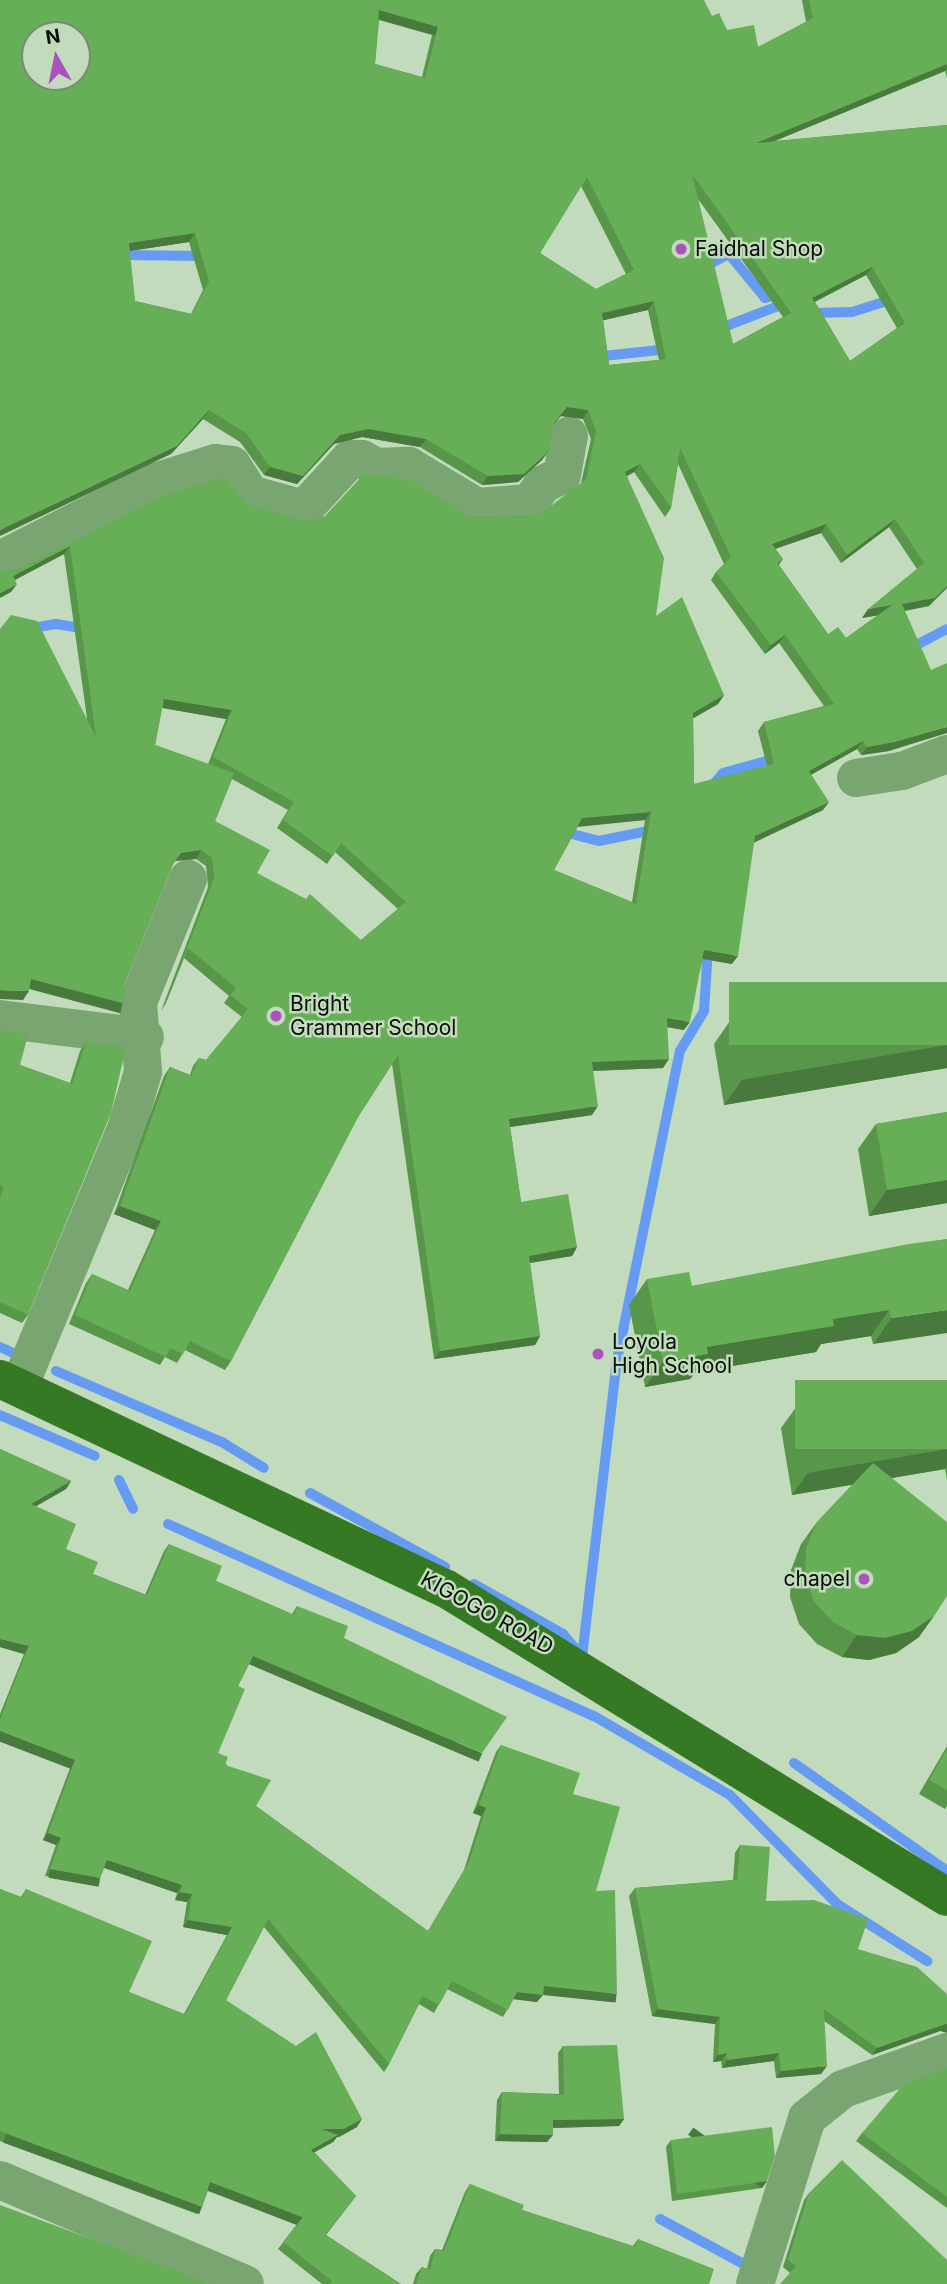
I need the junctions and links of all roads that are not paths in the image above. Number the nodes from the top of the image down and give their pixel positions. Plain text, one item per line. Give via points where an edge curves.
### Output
1 (569, 436) dead end
2 (0, 560) edge
3 (947, 754) edge
4 (856, 778) dead end
5 (188, 879) dead end
6 (0, 1019) edge
7 (145, 1037) junction
8 (10, 1383) edge
9 (947, 1897) edge
10 (947, 2052) edge
11 (0, 2180) edge
12 (246, 2284) edge
13 (755, 2284) edge

1 - 2 street via 562,475 542,485 530,503 477,507 409,466 376,467 362,458 351,459 304,509 250,494 232,465 216,463 152,482
3 - 4 street via 902,771
5 - 7 street via 142,990
6 - 7 street
7 - 8 street via 126,1129
8 - 9 main road, KIGOGO ROAD via 445,1588
10 - 13 street via 843,2089 807,2118
11 - 12 street

